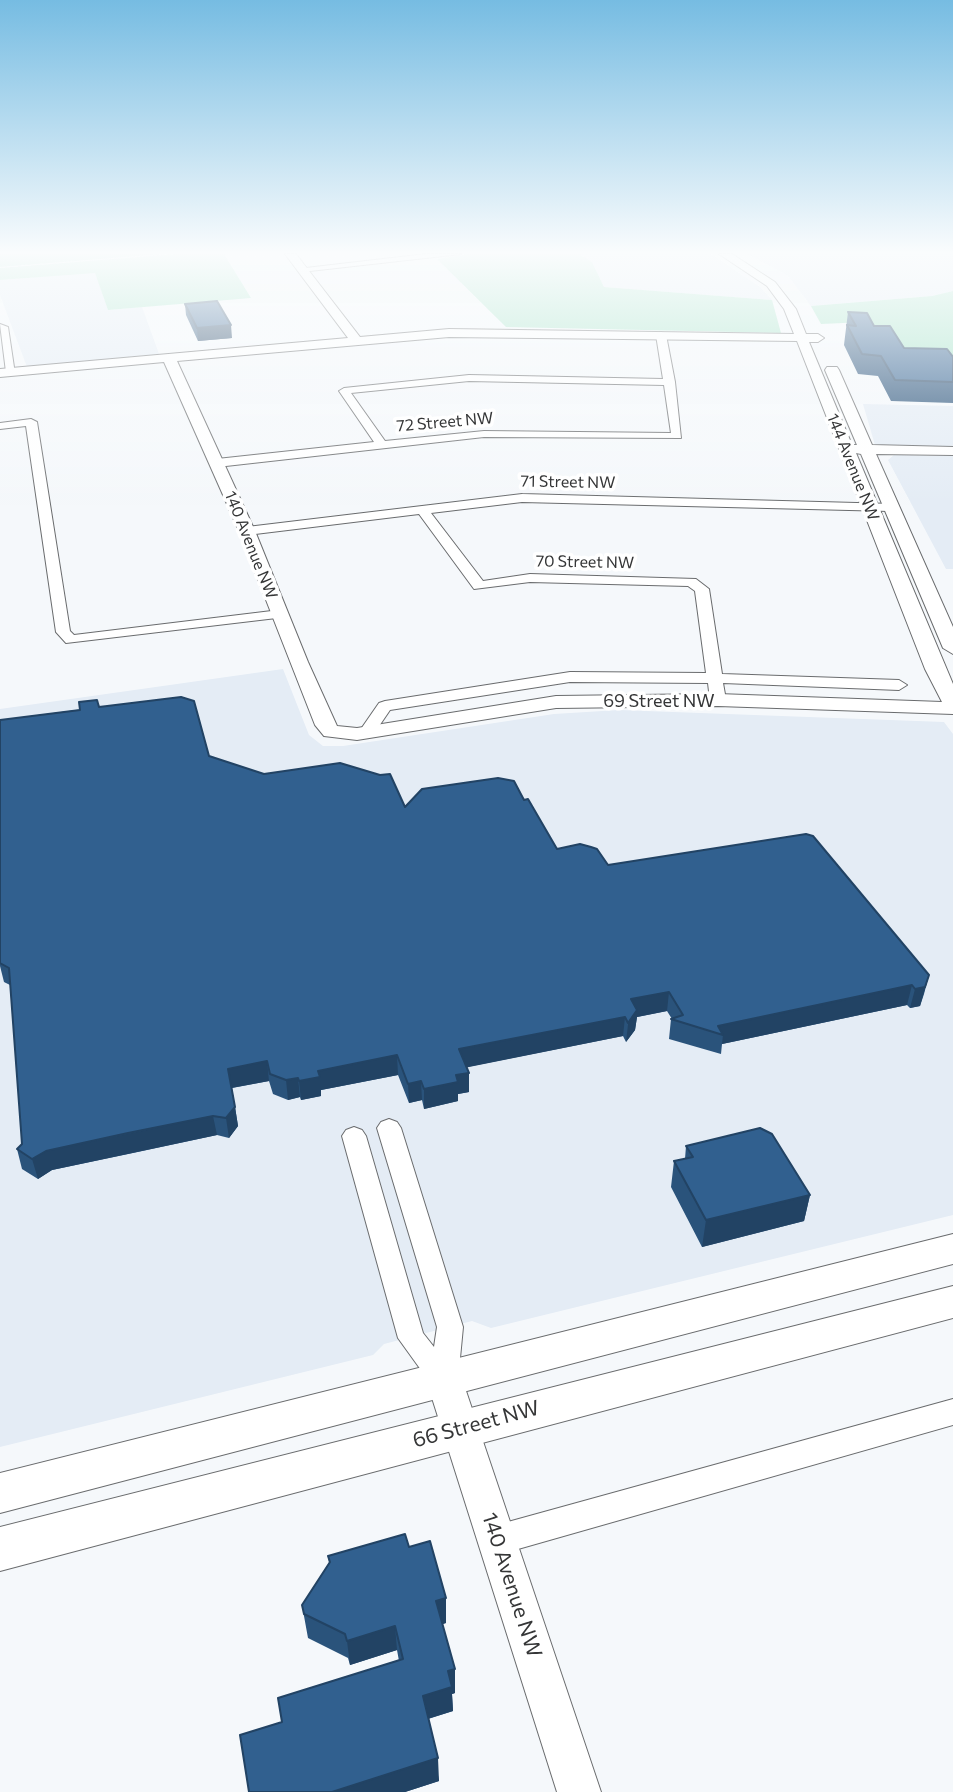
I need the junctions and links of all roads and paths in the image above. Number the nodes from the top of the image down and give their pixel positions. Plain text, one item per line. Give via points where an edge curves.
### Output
1 (3, 338) edge
2 (354, 338) edge
3 (388, 338) edge
4 (662, 338) edge
5 (712, 338) edge
6 (813, 338) edge
7 (356, 340) junction
8 (817, 343) junction
9 (169, 358) junction
10 (5, 373) edge
11 (670, 382) junction
12 (0, 426) edge
13 (382, 445) junction
14 (846, 449) junction
15 (866, 449) junction
16 (953, 451) edge
17 (216, 463) junction
18 (869, 506) junction
19 (890, 507) junction
20 (422, 510) junction
21 (247, 531) junction
22 (280, 614) junction
23 (953, 648) edge
24 (715, 678) junction
25 (899, 685) dead end
26 (718, 700) junction
27 (953, 705) edge
28 (331, 732) joint
29 (367, 732) junction
30 (389, 1128) dead end
31 (354, 1136) dead end
32 (953, 1249) edge
33 (953, 1302) edge
34 (444, 1379) junction
35 (953, 1412) edge
36 (460, 1428) junction
37 (0, 1493) edge
38 (497, 1540) junction
39 (0, 1549) edge
40 (579, 1792) edge

1 - 10 street
2 - 7 street
3 - 7 street
4 - 11 street
5 - 8 street
6 - 8 street, 144 Avenue NW
7 - 9 street
8 - 14 street, 144 Avenue NW
8 - 15 street, 144 Avenue NW
9 - 10 street
9 - 17 street, 140 Avenue NW
11 - 13 street, 72 Street NW via 677,436 484,434
11 - 13 street via 469,379 344,391
12 - 22 street via 31,422 63,632 71,640
13 - 17 street, 72 Street NW
14 - 15 street
14 - 18 street, 144 Avenue NW
15 - 16 street
15 - 19 street, 144 Avenue NW
17 - 21 street, 140 Avenue NW
18 - 19 street, 71 Street NW
18 - 20 street, 71 Street NW via 522,498
18 - 27 street, 144 Avenue NW
19 - 23 street, 144 Avenue NW
20 - 21 street, 71 Street NW
20 - 24 street, 70 Street NW via 479,586 530,578 691,582 702,589
21 - 22 street, 140 Avenue NW
22 - 28 street, 140 Avenue NW
24 - 25 street, 69 Street NW
24 - 26 street
24 - 29 street, 69 Street NW via 570,677 385,706
26 - 27 street, 69 Street NW
26 - 29 street, 69 Street NW via 556,702
28 - 29 street, 69 Street NW
30 - 34 street, 140 Avenue NW via 450,1327
31 - 34 street, 140 Avenue NW via 411,1338
32 - 34 main road
33 - 36 main road, 66 Street NW
34 - 36 street, 140 Avenue NW
34 - 37 main road
35 - 38 street
36 - 38 street, 140 Avenue NW
36 - 39 main road, 66 Street NW
38 - 40 street, 140 Avenue NW

